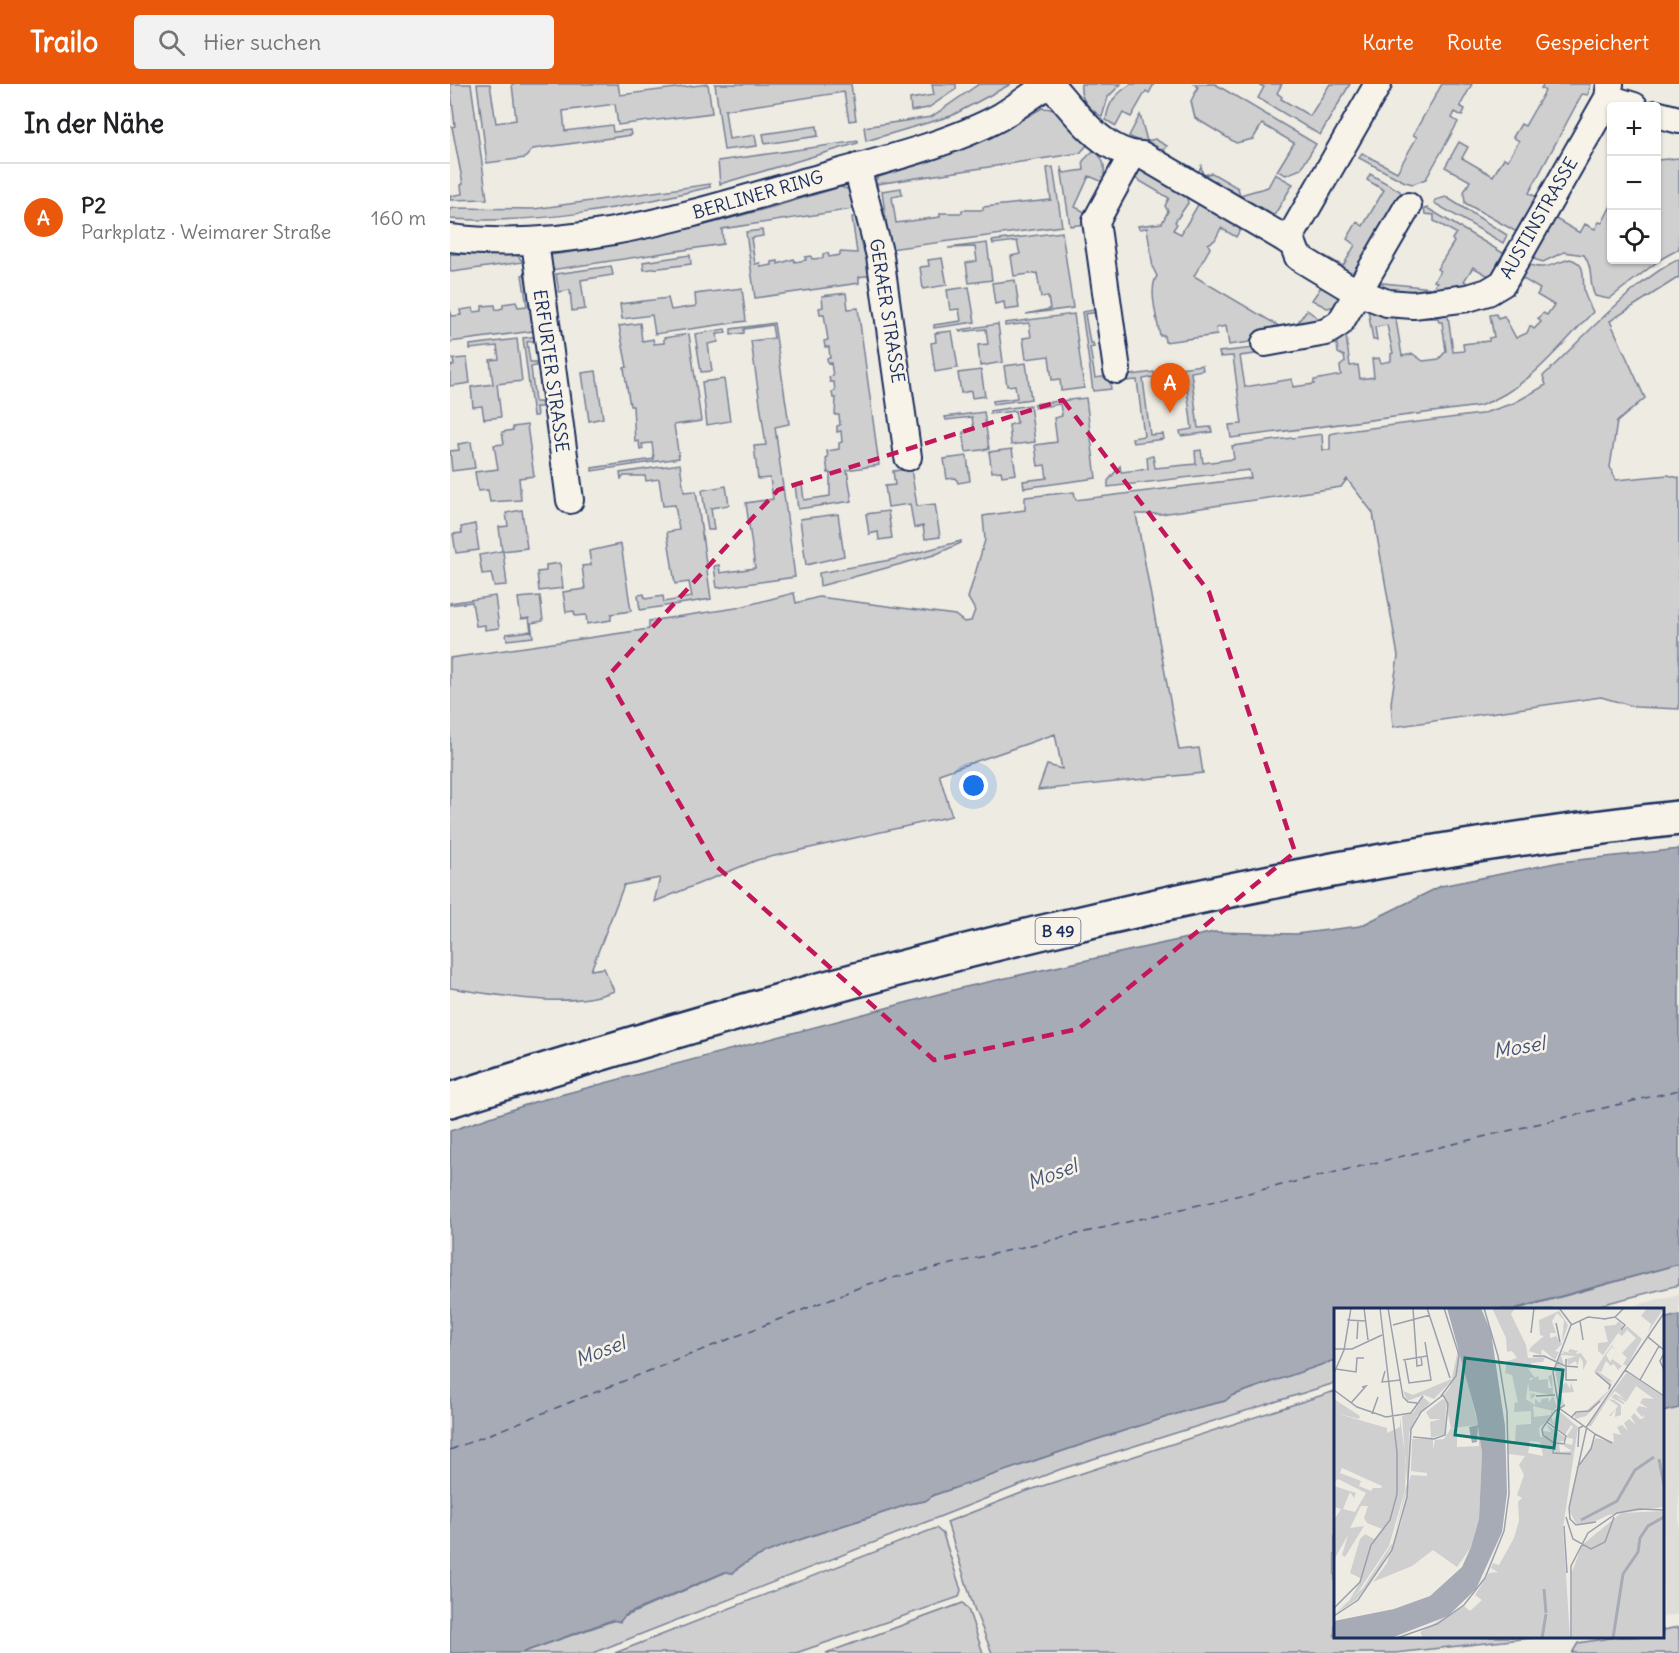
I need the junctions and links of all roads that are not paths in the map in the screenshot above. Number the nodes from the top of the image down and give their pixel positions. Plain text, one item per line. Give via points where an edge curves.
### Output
1 (1049, 84) edge
2 (1378, 84) edge
3 (1609, 91) edge
4 (1627, 102) edge
5 (1661, 115) edge
6 (1679, 120) edge
7 (1132, 155) junction
8 (857, 167) junction
9 (1408, 206) dead end
10 (450, 238) edge
11 (1288, 241) junction
12 (535, 242) junction
13 (1359, 292) junction
14 (1265, 343) dead end
15 (1117, 369) dead end
16 (908, 457) dead end
17 (570, 500) dead end
18 (1679, 818) edge
19 (450, 1100) edge

1 - 7 street, AUSTINSTRASSE via 1100,138
1 - 8 street, BERLINER RING via 999,117 942,141
2 - 11 street
3 - 4 street
3 - 13 street, AUSTINSTRASSE via 1503,283 1482,294 1413,305 1387,303
5 - 6 street
7 - 11 street, AUSTINSTRASSE via 1142,155
7 - 15 street via 1096,221
8 - 12 street, BERLINER RING via 681,217
8 - 16 street, GERAER STRASSE via 880,256
9 - 13 street
10 - 12 street, BERLINER RING via 488,243
11 - 13 street, AUSTINSTRASSE via 1298,257
12 - 17 street, ERFURTER STRASSE
13 - 14 street via 1334,329
18 - 19 main road, B 49 via 1555,832 1390,859 1209,895 822,990

